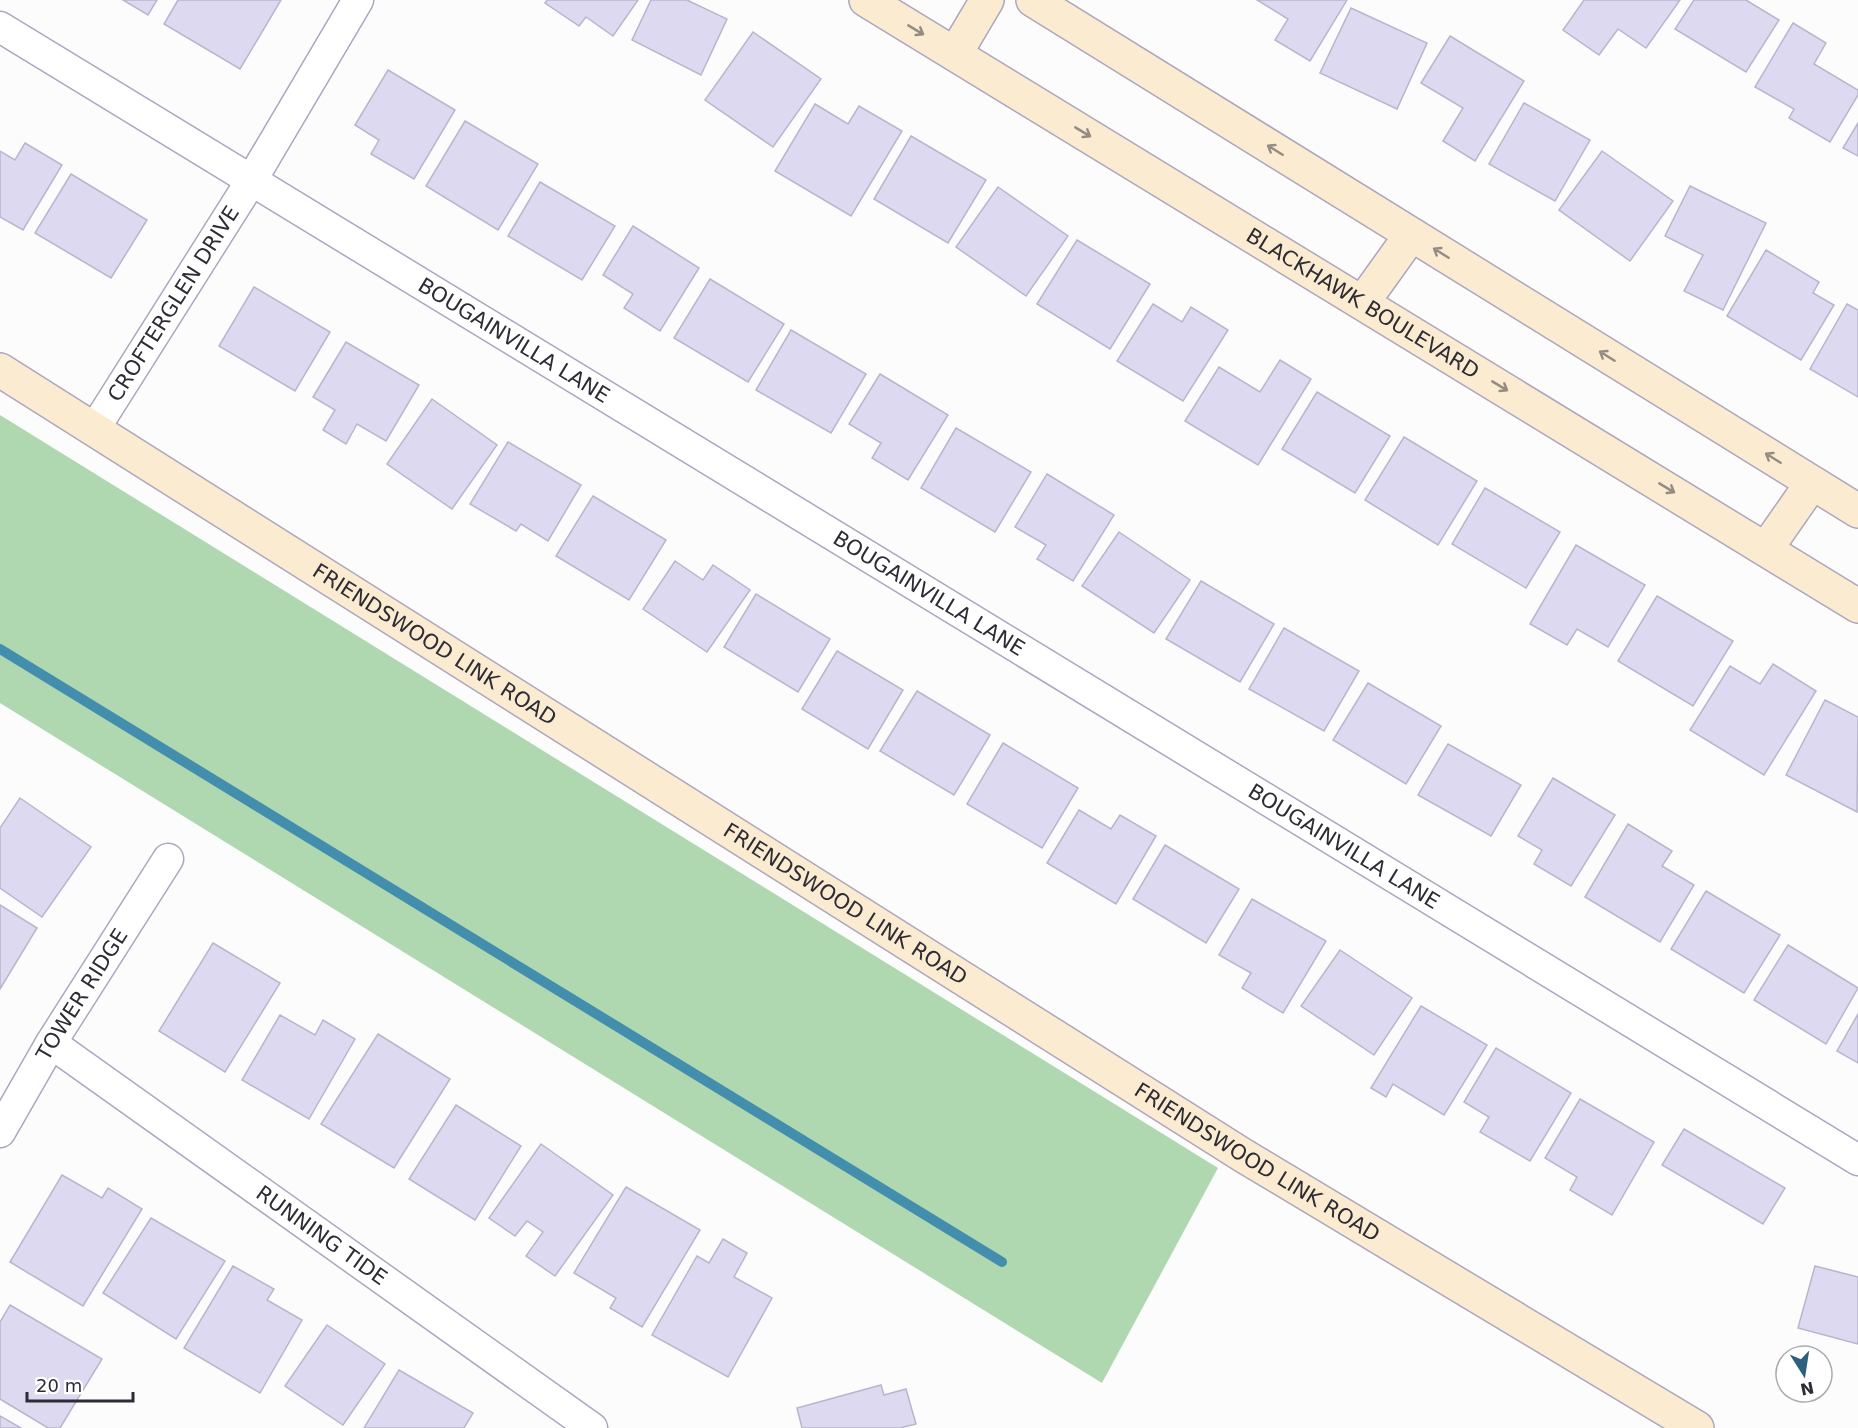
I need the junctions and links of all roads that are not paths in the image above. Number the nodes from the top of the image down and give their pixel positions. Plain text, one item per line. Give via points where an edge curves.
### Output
1 (358, 0) edge
2 (866, 0) edge
3 (987, 0) edge
4 (1033, 0) edge
5 (0, 27) edge
6 (955, 54) junction
7 (251, 181) junction
8 (1412, 235) junction
9 (1362, 302) junction
10 (0, 370) edge
11 (95, 428) junction
12 (1812, 483) junction
13 (1858, 511) edge
14 (1766, 549) junction
15 (1858, 606) edge
16 (168, 859) dead end
17 (51, 1043) junction
18 (0, 1132) edge
19 (1858, 1160) edge
20 (592, 1428) edge
21 (1697, 1428) edge

1 - 7 street, CROFTERGLEN DRIVE
2 -> 6 main road, BLACKHAWK BOULEVARD
3 - 6 main road
8 -> 4 main road
5 - 7 street, BOUGAINVILLA LANE
6 -> 9 main road, BLACKHAWK BOULEVARD
7 - 11 street, CROFTERGLEN DRIVE
7 - 19 street, BOUGAINVILLA LANE
8 - 9 main road
12 -> 8 main road
9 -> 14 main road, BLACKHAWK BOULEVARD
10 - 11 main road, FRIENDSWOOD LINK ROAD
11 - 21 main road, FRIENDSWOOD LINK ROAD via 1244,1156
12 - 13 main road
12 - 14 main road
14 - 15 main road, BLACKHAWK BOULEVARD
16 - 17 street, TOWER RIDGE
17 - 18 street, TOWER RIDGE
17 - 20 street, RUNNING TIDE

